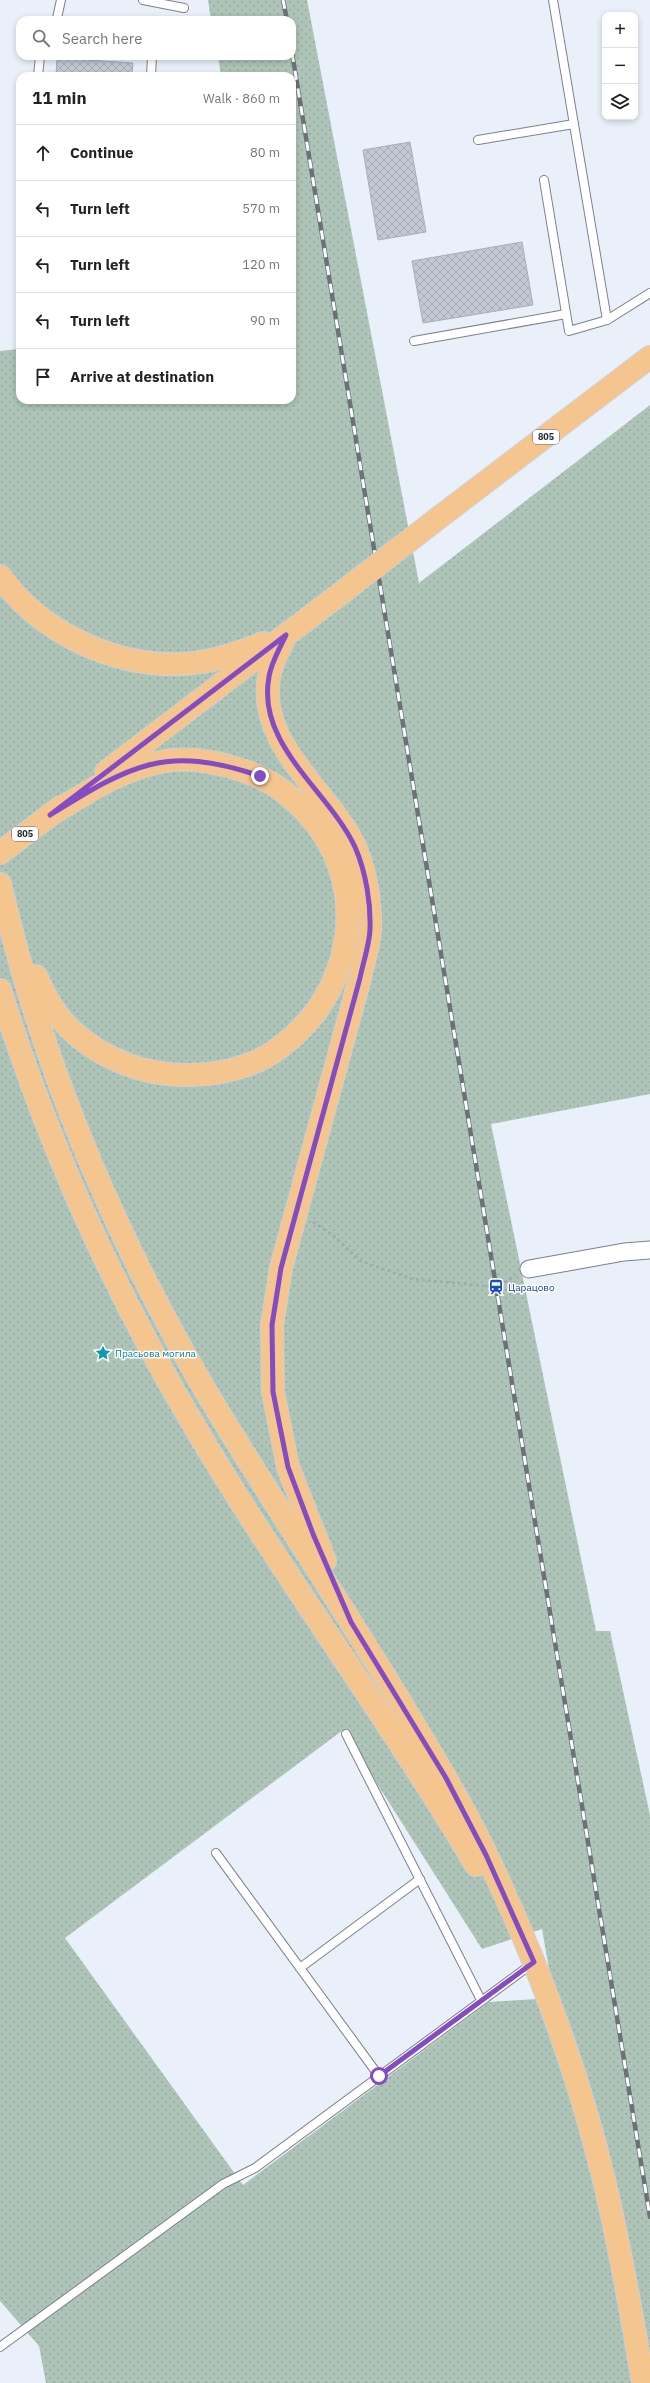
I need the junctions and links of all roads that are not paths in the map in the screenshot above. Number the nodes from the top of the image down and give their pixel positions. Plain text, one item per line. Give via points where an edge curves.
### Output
1 (61, 0) edge
2 (143, 0) edge
3 (553, 0) edge
4 (184, 8) dead end
5 (58, 16) edge
6 (40, 60) edge
7 (152, 60) edge
8 (38, 72) edge
9 (150, 72) edge
10 (574, 124) junction
11 (478, 140) dead end
12 (544, 180) dead end
13 (650, 294) edge
14 (566, 314) junction
15 (607, 320) junction
16 (414, 341) dead end
17 (650, 357) edge
18 (0, 576) edge
19 (286, 635) junction
20 (50, 815) junction
21 (0, 853) edge
22 (0, 884) edge
23 (8, 918) junction
24 (0, 990) edge
25 (650, 1250) edge
26 (529, 1269) road end
27 (351, 1622) junction
28 (346, 1734) dead end
29 (216, 1853) dead end
30 (420, 1879) junction
31 (534, 1962) junction
32 (300, 1968) junction
33 (481, 2000) junction
34 (379, 2076) junction
35 (0, 2347) edge
36 (643, 2383) edge

1 - 5 lane
2 - 4 lane
3 - 10 lane
6 - 8 lane
7 - 9 lane
10 - 11 lane
10 - 15 lane
12 - 14 lane
13 - 15 lane
14 - 15 lane via 569,330
14 - 16 lane
17 - 19 main road, 805, bridge
18 - 19 main road via 34,613 73,639 110,654 182,664 218,658
19 - 20 main road, 805
19 - 27 main road via 269,675 267,697 272,723 284,746 340,820 356,848 367,885 370,931 360,978 281,1268 272,1325 273,1392 288,1467 313,1534
20 - 21 main road, 805
20 - 23 main road via 97,786 130,770 162,761 195,760 227,765 260,776 289,794 312,818 329,842 341,872 347,904 347,937 341,966 328,994 310,1021 286,1044 257,1062 223,1073 189,1076 154,1073 119,1061 89,1046 66,1025 45,996
22 - 23 main road
23 - 27 main road via 38,1018 73,1117 121,1232 171,1330 223,1420
24 - 31 main road via 50,1135 97,1243 147,1343 266,1541 328,1638 427,1783
25 - 26 street via 624,1252
27 - 31 main road via 446,1778 486,1855
28 - 30 lane
29 - 32 lane
30 - 32 lane
30 - 33 lane
31 - 33 lane
31 - 36 main road via 568,2056 604,2178 620,2251
32 - 34 lane
33 - 34 lane
34 - 35 lane via 255,2168 223,2184

